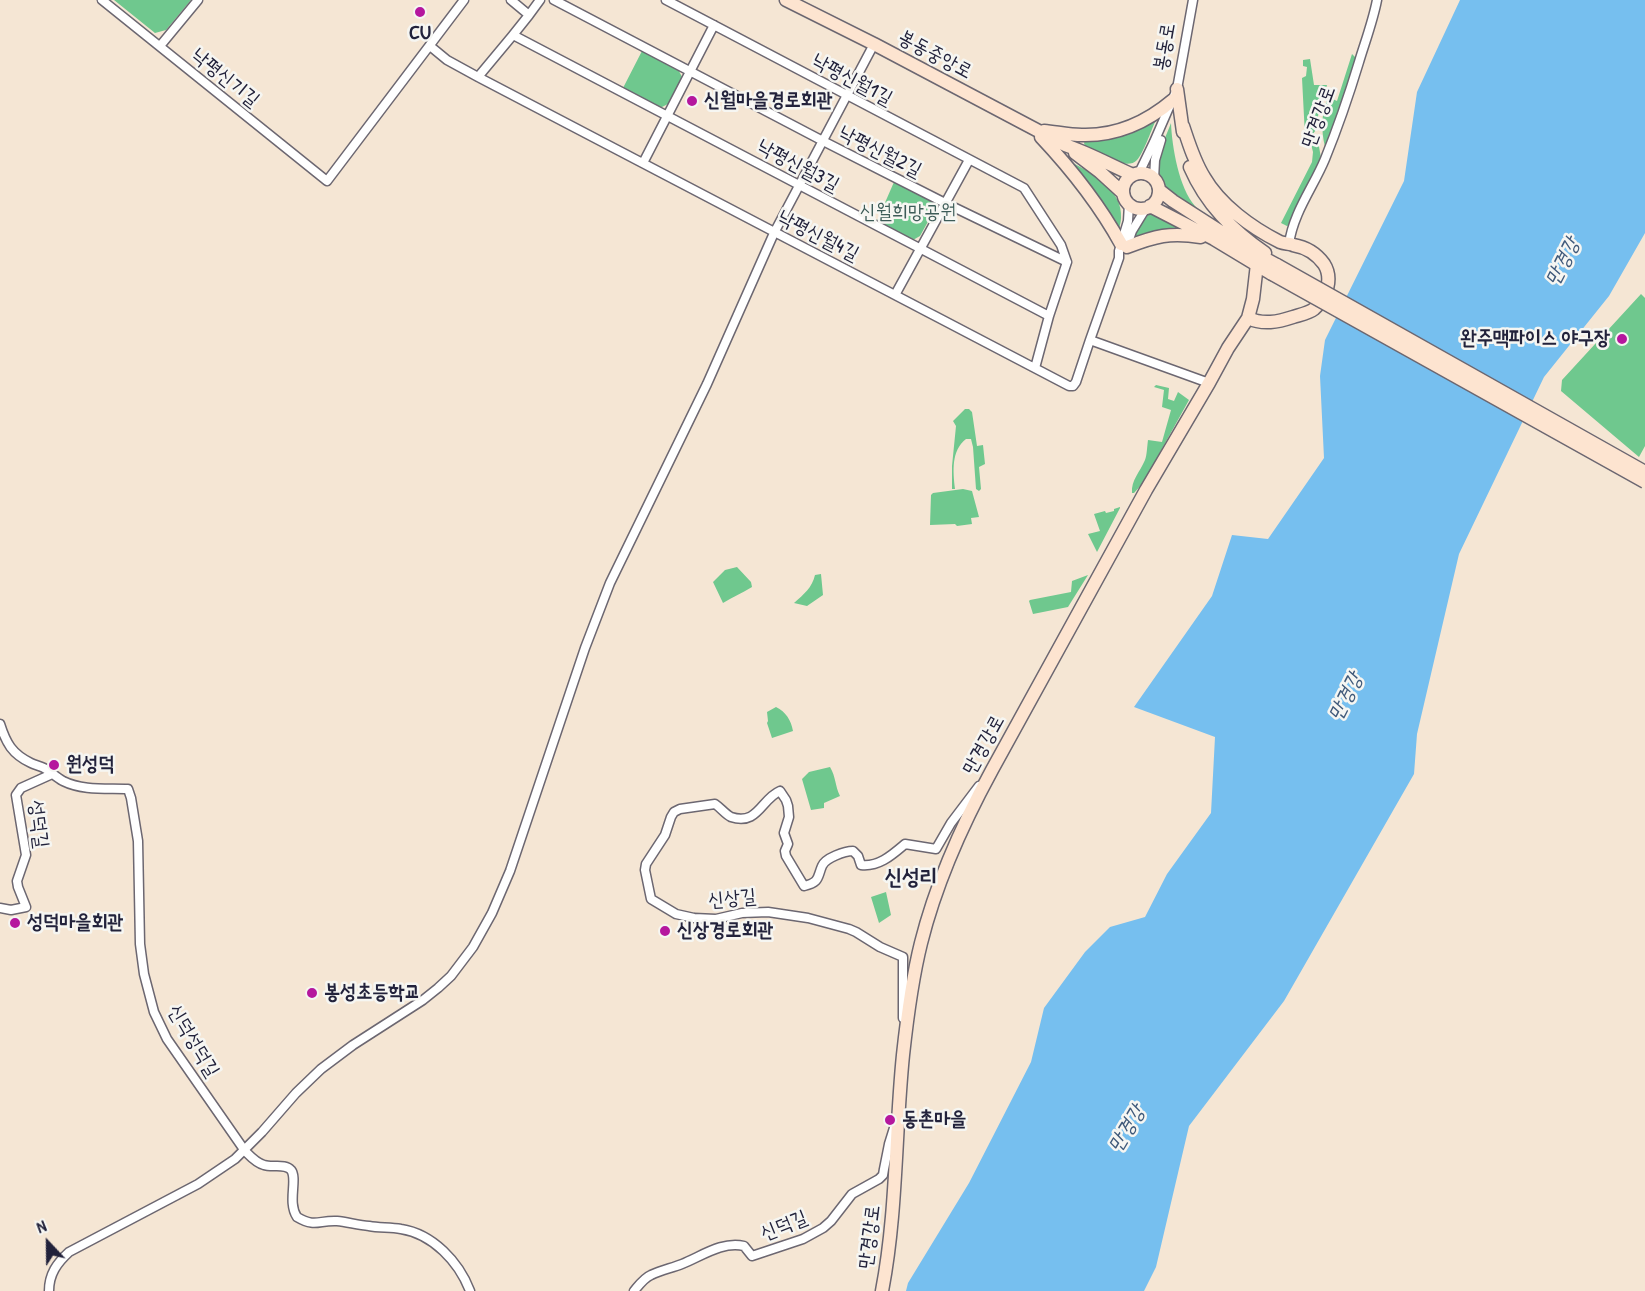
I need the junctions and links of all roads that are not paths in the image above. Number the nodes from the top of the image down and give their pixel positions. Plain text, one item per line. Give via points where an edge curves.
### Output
1 (102, 0) edge
2 (198, 0) edge
3 (464, 0) edge
4 (511, 0) edge
5 (540, 0) edge
6 (554, 0) edge
7 (666, 0) edge
8 (786, 0) edge
9 (1193, 0) edge
10 (1377, 0) edge
11 (529, 15) junction
12 (714, 25) junction
13 (513, 35) junction
14 (874, 44) junction
15 (160, 46) junction
16 (430, 46) junction
17 (690, 71) junction
18 (478, 77) junction
19 (1175, 95) junction
20 (847, 96) junction
21 (667, 116) junction
22 (1183, 126) junction
23 (1034, 130) junction
24 (823, 141) junction
25 (1065, 145) junction
26 (969, 159) junction
27 (643, 163) junction
28 (1136, 174) junction
29 (1157, 184) junction
30 (799, 185) junction
31 (1126, 199) junction
32 (945, 203) junction
33 (1148, 207) junction
34 (1240, 215) junction
35 (774, 233) junction
36 (1214, 239) junction
37 (1286, 244) junction
38 (920, 248) junction
39 (1122, 250) junction
40 (1267, 261) junction
41 (1067, 262) junction
42 (895, 295) junction
43 (1049, 316) junction
44 (1248, 318) junction
45 (1090, 340) junction
46 (1035, 368) junction
47 (1209, 383) junction
48 (1645, 472) edge
49 (1645, 482) edge
50 (0, 724) edge
51 (992, 770) junction
52 (52, 774) junction
53 (0, 908) edge
54 (903, 1054) junction
55 (898, 1116) junction
56 (245, 1151) junction
57 (49, 1291) edge
58 (470, 1291) edge
59 (634, 1291) edge
60 (882, 1291) edge

1 - 15 street, 낙평신기길
2 - 15 street
3 - 16 street
4 - 11 street
5 - 11 street
6 - 17 street, 낙평신월2길
7 - 12 street, 낙평신월1길
8 - 14 street, 봉동중앙로
9 - 19 street, 봉동로
10 - 37 street, 만경강로 via 1345,106
11 - 13 street
12 - 17 street
12 - 20 street, 낙평신월1길
13 - 18 street
13 - 21 street, 낙평신월3길
14 - 20 street
14 - 23 street, 봉동중앙로
15 - 16 street, 낙평신기길 via 327,182
16 - 18 street, 낙평신월4길
17 - 21 street
17 - 24 street, 낙평신월2길
18 - 27 street, 낙평신월4길
19 - 22 street
19 - 23 street via 1145,121 1111,132 1084,135
19 - 28 street, 봉동로
19 - 29 street, 봉동로 via 1173,112 1157,149
20 - 24 street
20 - 26 street, 낙평신월1길
21 - 27 street
21 - 30 street, 낙평신월3길
22 - 34 street via 1206,181
22 - 40 street via 1186,156 1199,188
23 - 25 street, 봉동중앙로
23 - 39 street via 1079,181 1107,220
24 - 30 street
24 - 32 street, 낙평신월2길
25 - 28 street, 봉동중앙로
25 - 31 street, 봉동중앙로
26 - 32 street
26 - 41 street, 낙평신월1길 via 1024,188 1061,245
27 - 35 street, 낙평신월4길
28 - 29 street, 봉동중앙로 via 1145,173
28 - 31 street via 1125,182
29 - 33 street via 1155,202
29 - 40 street, 봉동중앙로 via 1173,201
30 - 35 street
30 - 38 street, 낙평신월3길
31 - 33 street via 1134,207
31 - 39 street, 낙평신월4길 via 1128,221
32 - 38 street
32 - 41 street, 낙평신월2길
33 - 36 street
33 - 39 street, 낙평신월4길
34 - 37 street
34 - 40 street via 1260,243
35 - 42 street, 낙평신월4길
35 - 56 street via 707,384 610,583 510,871 483,931 451,976 423,1000 321,1069
36 - 39 street via 1174,234
36 - 40 street
37 - 40 street
37 - 44 street via 1303,247 1322,262 1329,281 1325,296 1313,309 1280,321 1265,323
38 - 42 street
38 - 43 street, 낙평신월3길
39 - 45 street, 낙평신월4길
40 - 44 street, 만경강로 via 1257,279
40 - 48 street, bridge
40 - 49 street, bridge
41 - 43 street
42 - 46 street, 낙평신월4길
43 - 46 street
44 - 47 street, 만경강로
45 - 46 street, 낙평신월4길 via 1073,386
45 - 47 street
47 - 51 street, 만경강로
50 - 52 street, 신덕성덕길 via 9,747
51 - 54 street, 만경강로 via 957,839 929,915 913,984
51 - 54 street, 신상길 via 936,849 905,844 886,859 867,866 861,865 853,851 846,851 825,862 821,874 809,885 804,886 786,856 788,806 780,791 772,794 753,816 732,817 716,804 674,812 646,864 651,899 676,914 716,919 742,913 794,915 856,932 903,957
52 - 53 street, 성덕길 via 21,788 16,795 26,855 17,882 26,907
52 - 56 street, 신덕성덕길 via 86,788 128,789 138,841 140,945 154,1012 167,1039
54 - 55 street, 만경강로
55 - 59 street, 신덕길 via 883,1175 852,1194 823,1228 752,1256 744,1246 721,1246 650,1275
55 - 60 street, 만경강로 via 891,1236
56 - 57 street via 198,1184 69,1252 55,1267
56 - 58 street, 신덕성덕길 via 259,1164 290,1168 292,1206 297,1217 320,1224 338,1221 411,1231 450,1257

